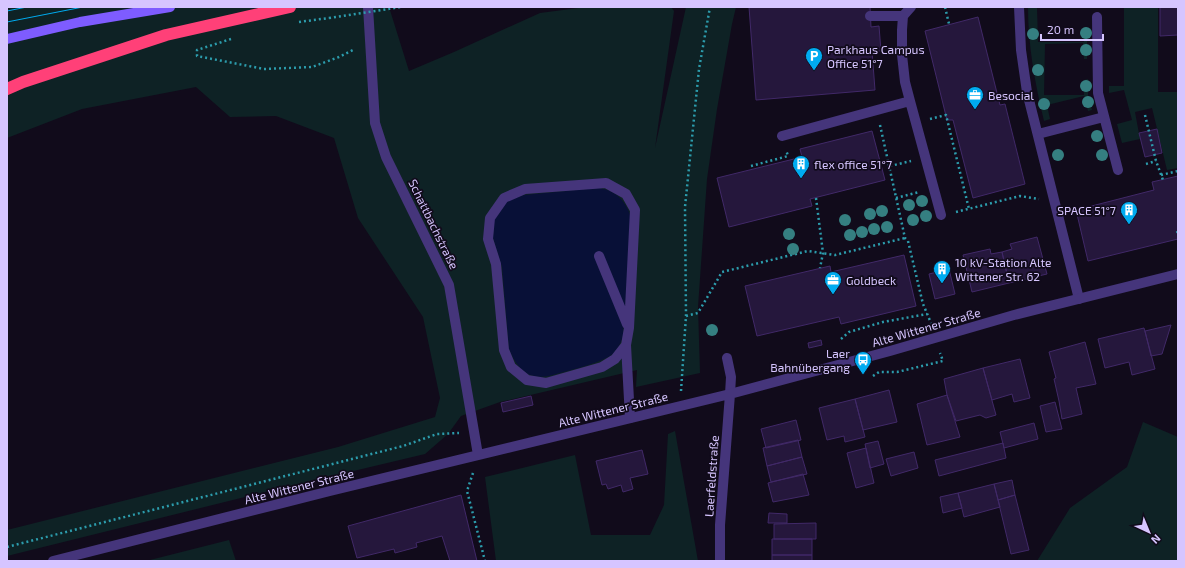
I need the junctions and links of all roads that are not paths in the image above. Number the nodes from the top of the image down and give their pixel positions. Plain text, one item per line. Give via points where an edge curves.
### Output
1 (170, 7) edge
2 (290, 7) edge
3 (368, 7) edge
4 (911, 7) edge
5 (1019, 7) edge
6 (870, 16) dead end
7 (903, 16) junction
8 (1097, 17) dead end
9 (7, 39) edge
10 (7, 89) edge
11 (910, 101) junction
12 (1104, 117) junction
13 (1038, 134) junction
14 (782, 136) road end
15 (1118, 170) dead end
16 (941, 215) road end
17 (599, 256) dead end
18 (1178, 274) edge
19 (1079, 299) junction
20 (629, 328) junction
21 (626, 345) junction
22 (727, 358) dead end
23 (730, 394) junction
24 (630, 418) junction
25 (478, 455) junction
26 (53, 561) edge
27 (720, 561) edge

1 - 9 main road via 80,22
2 - 10 highway via 166,35
3 - 25 street, Schattbachstraße via 375,123 386,157 449,285
4 - 7 street
5 - 13 street via 1021,50 1027,92
6 - 7 street
7 - 11 street via 902,55
8 - 12 street via 1098,93
11 - 14 street
11 - 16 street
12 - 13 street
12 - 15 street
13 - 19 street
17 - 20 street
18 - 19 street, Alte Wittener Straße
19 - 23 street, Alte Wittener Straße
20 - 21 street
20 - 21 street via 635,210 626,194 606,183 525,189 504,198 490,218 488,240 496,264 504,350 511,367 527,380 546,383 602,367 615,359
21 - 24 street
22 - 23 street, Laerfeldstraße via 731,377
23 - 24 street, Alte Wittener Straße
23 - 27 street, Laerfeldstraße
24 - 25 street, Alte Wittener Straße
25 - 26 street, Alte Wittener Straße

